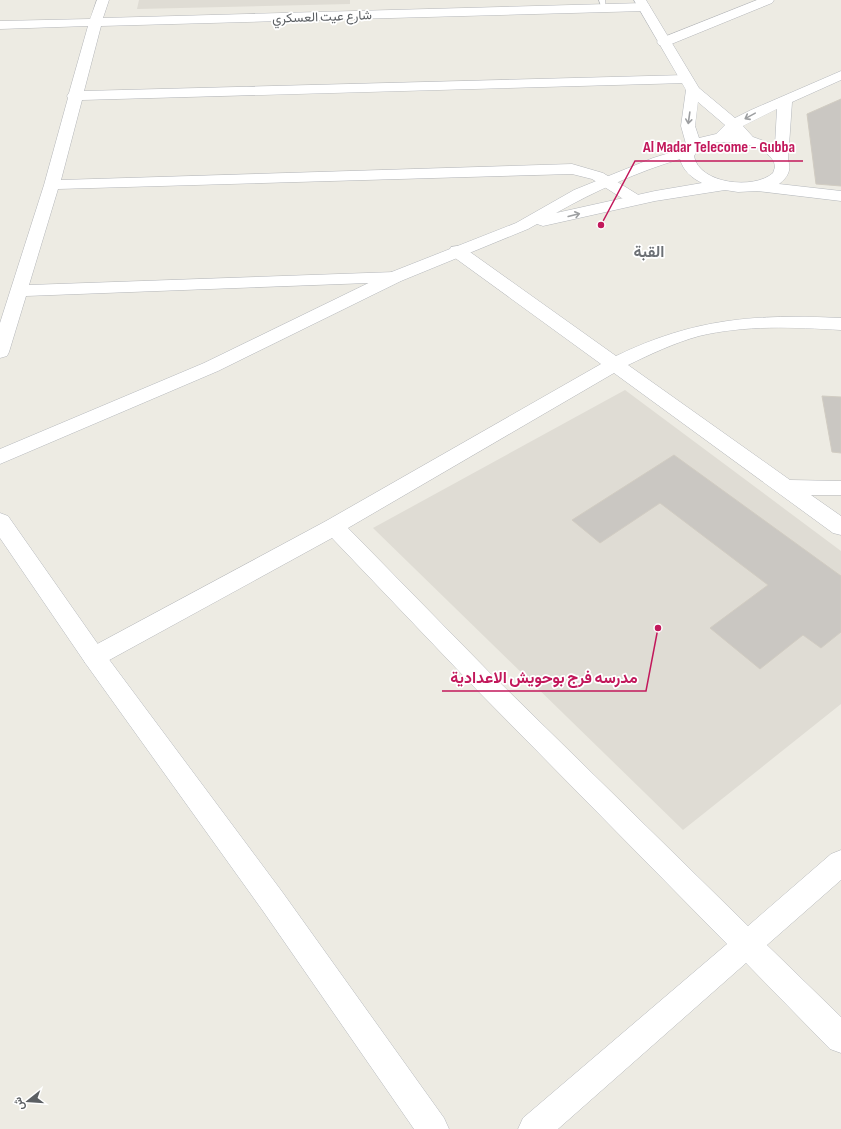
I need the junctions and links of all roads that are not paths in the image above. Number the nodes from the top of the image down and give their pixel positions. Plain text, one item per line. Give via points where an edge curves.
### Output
1 (103, 0) edge
2 (368, 0) edge
3 (768, 0) edge
4 (642, 3) edge
5 (603, 4) edge
6 (369, 15) junction
7 (95, 23) junction
8 (0, 25) edge
9 (664, 42) junction
10 (841, 75) edge
11 (690, 85) junction
12 (74, 96) junction
13 (786, 101) junction
14 (734, 126) junction
15 (718, 138) junction
16 (748, 140) junction
17 (691, 149) junction
18 (781, 160) junction
19 (607, 182) junction
20 (52, 185) junction
21 (727, 186) junction
22 (758, 186) junction
23 (841, 196) edge
24 (634, 200) junction
25 (522, 226) junction
26 (457, 251) junction
27 (395, 277) junction
28 (20, 291) junction
29 (841, 324) edge
30 (0, 352) edge
31 (616, 364) junction
32 (0, 458) edge
33 (788, 487) junction
34 (841, 488) edge
35 (0, 521) edge
36 (334, 527) junction
37 (841, 527) edge
38 (94, 657) junction
39 (841, 863) edge
40 (747, 944) junction
41 (841, 1038) edge
42 (433, 1129) edge
43 (534, 1129) edge

1 - 7 street
2 - 6 street
3 - 9 street
4 - 5 street, شارع عيت العسكري
4 - 9 street
5 - 6 street, شارع عيت العسكري
6 - 7 street, شارع عيت العسكري
7 - 8 street, شارع عيت العسكري
7 - 12 street
9 - 11 street
10 - 13 street
11 - 12 street
11 - 14 street
11 -> 17 street via 688,126
12 - 20 street
13 -> 14 street via 756,113
13 - 18 street
14 - 15 street
14 - 16 street
15 - 16 street
15 - 17 street via 704,141
16 - 18 street via 774,152
17 - 19 street
17 - 21 street via 687,160 691,168 699,176
18 - 22 street via 783,169 779,176
19 - 20 street via 589,172 572,169
19 - 24 street
19 - 25 street
20 - 28 street
21 - 22 street
21 - 24 street
22 - 23 street
25 -> 24 street
25 - 26 street
26 - 27 street
26 - 31 street
27 - 28 street
27 - 32 street via 211,367
28 - 30 street
29 - 31 street via 802,322 716,328 678,336
31 - 33 street
31 - 36 street
33 - 34 street
33 - 37 street
35 - 38 street
36 - 38 street
36 - 40 street via 482,680
38 - 42 street via 273,902
39 - 40 street
40 - 41 street
40 - 43 street

